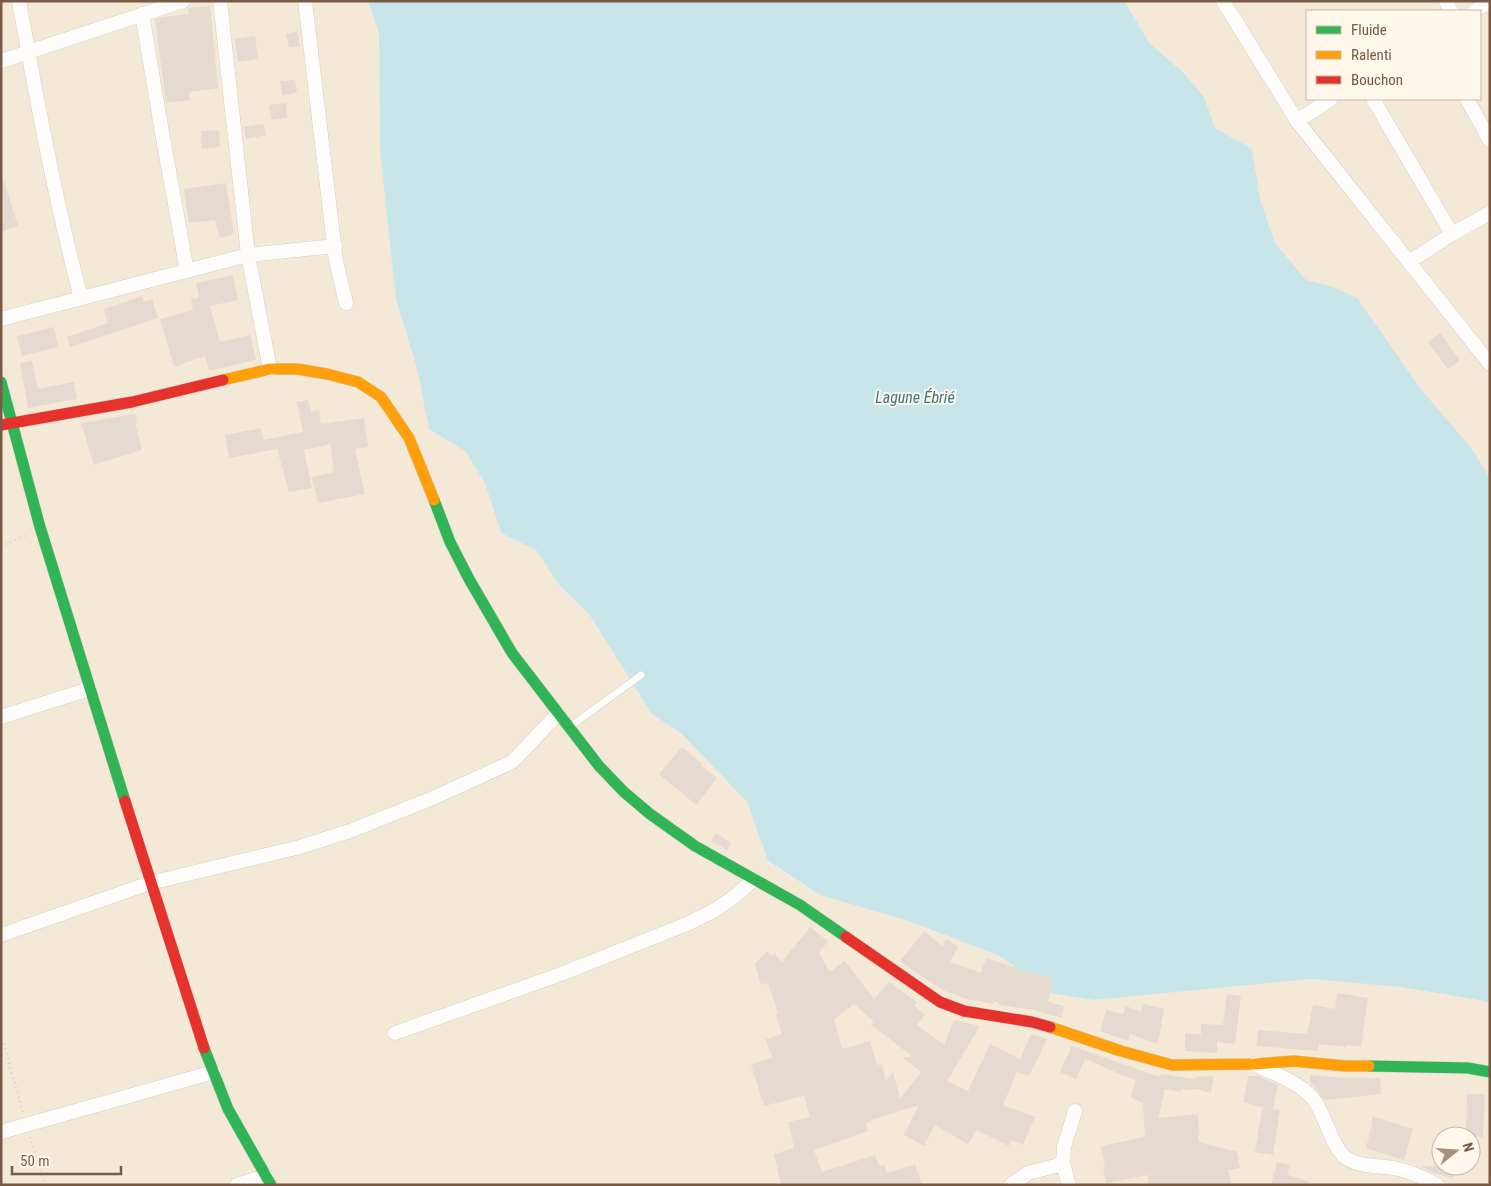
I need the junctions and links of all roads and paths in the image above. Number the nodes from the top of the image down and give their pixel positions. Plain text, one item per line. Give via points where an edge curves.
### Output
1 (19, 1) edge
2 (183, 1) edge
3 (220, 1) edge
4 (305, 1) edge
5 (1222, 1) edge
6 (1490, 2) edge
7 (1476, 10) edge
8 (142, 14) junction
9 (28, 51) junction
10 (1, 61) edge
11 (1329, 100) edge
12 (1374, 100) edge
13 (1468, 100) edge
14 (1297, 121) junction
15 (1490, 141) edge
16 (1490, 213) edge
17 (1452, 234) junction
18 (334, 246) junction
19 (248, 255) junction
20 (1409, 262) junction
21 (187, 271) junction
22 (81, 298) junction
23 (346, 303) dead end
24 (1, 319) edge
25 (1490, 364) edge
26 (270, 369) junction
27 (1, 382) edge
28 (7, 424) edge
29 (40, 528) junction
30 (1, 546) edge
31 (641, 675) dead end
32 (89, 689) junction
33 (558, 714) junction
34 (1, 717) edge
35 (568, 727) junction
36 (753, 880) junction
37 (150, 883) junction
38 (1, 935) edge
39 (395, 1033) dead end
40 (1, 1034) edge
41 (1254, 1064) junction
42 (214, 1072) junction
43 (1490, 1072) edge
44 (1075, 1111) dead end
45 (26, 1124) junction
46 (1, 1132) edge
47 (1063, 1164) junction
48 (268, 1180) edge
49 (44, 1185) edge
50 (238, 1185) edge
51 (1011, 1185) edge
52 (1069, 1185) edge
53 (1437, 1185) edge

1 - 9 street
2 - 8 street
3 - 19 street
4 - 18 street
5 - 14 street
6 - 7 street
8 - 9 street
8 - 21 street
9 - 10 street
9 - 22 street
11 - 14 street
12 - 17 street
13 - 15 street
14 - 20 street
16 - 17 street
17 - 20 street
18 - 19 street
18 - 23 street
19 - 21 street
19 - 26 street
20 - 25 street
21 - 22 street
22 - 24 street
26 - 28 street via 132,402
26 - 33 street via 297,368 327,374 358,382 382,397 412,446 468,579 512,653
27 - 28 street
28 - 29 street
29 - 30 path
29 - 32 street
31 - 35 lane
32 - 34 street
32 - 37 street
33 - 35 street
33 - 37 street via 512,762 433,798 300,847
35 - 36 street via 599,766 650,814 695,846
36 - 39 street via 715,910 687,924 562,974
36 - 41 street via 800,904 940,1002 964,1011 1032,1022 1172,1065
37 - 38 street
37 - 42 street
40 - 45 path
41 - 43 street via 1294,1061 1345,1066 1468,1068
41 - 53 street via 1289,1081 1315,1101 1337,1146 1346,1157 1418,1175
42 - 45 street
42 - 48 street via 228,1109
44 - 47 street via 1064,1147
45 - 46 street
45 - 49 path
47 - 51 street via 1028,1173
47 - 52 street
48 - 50 street

